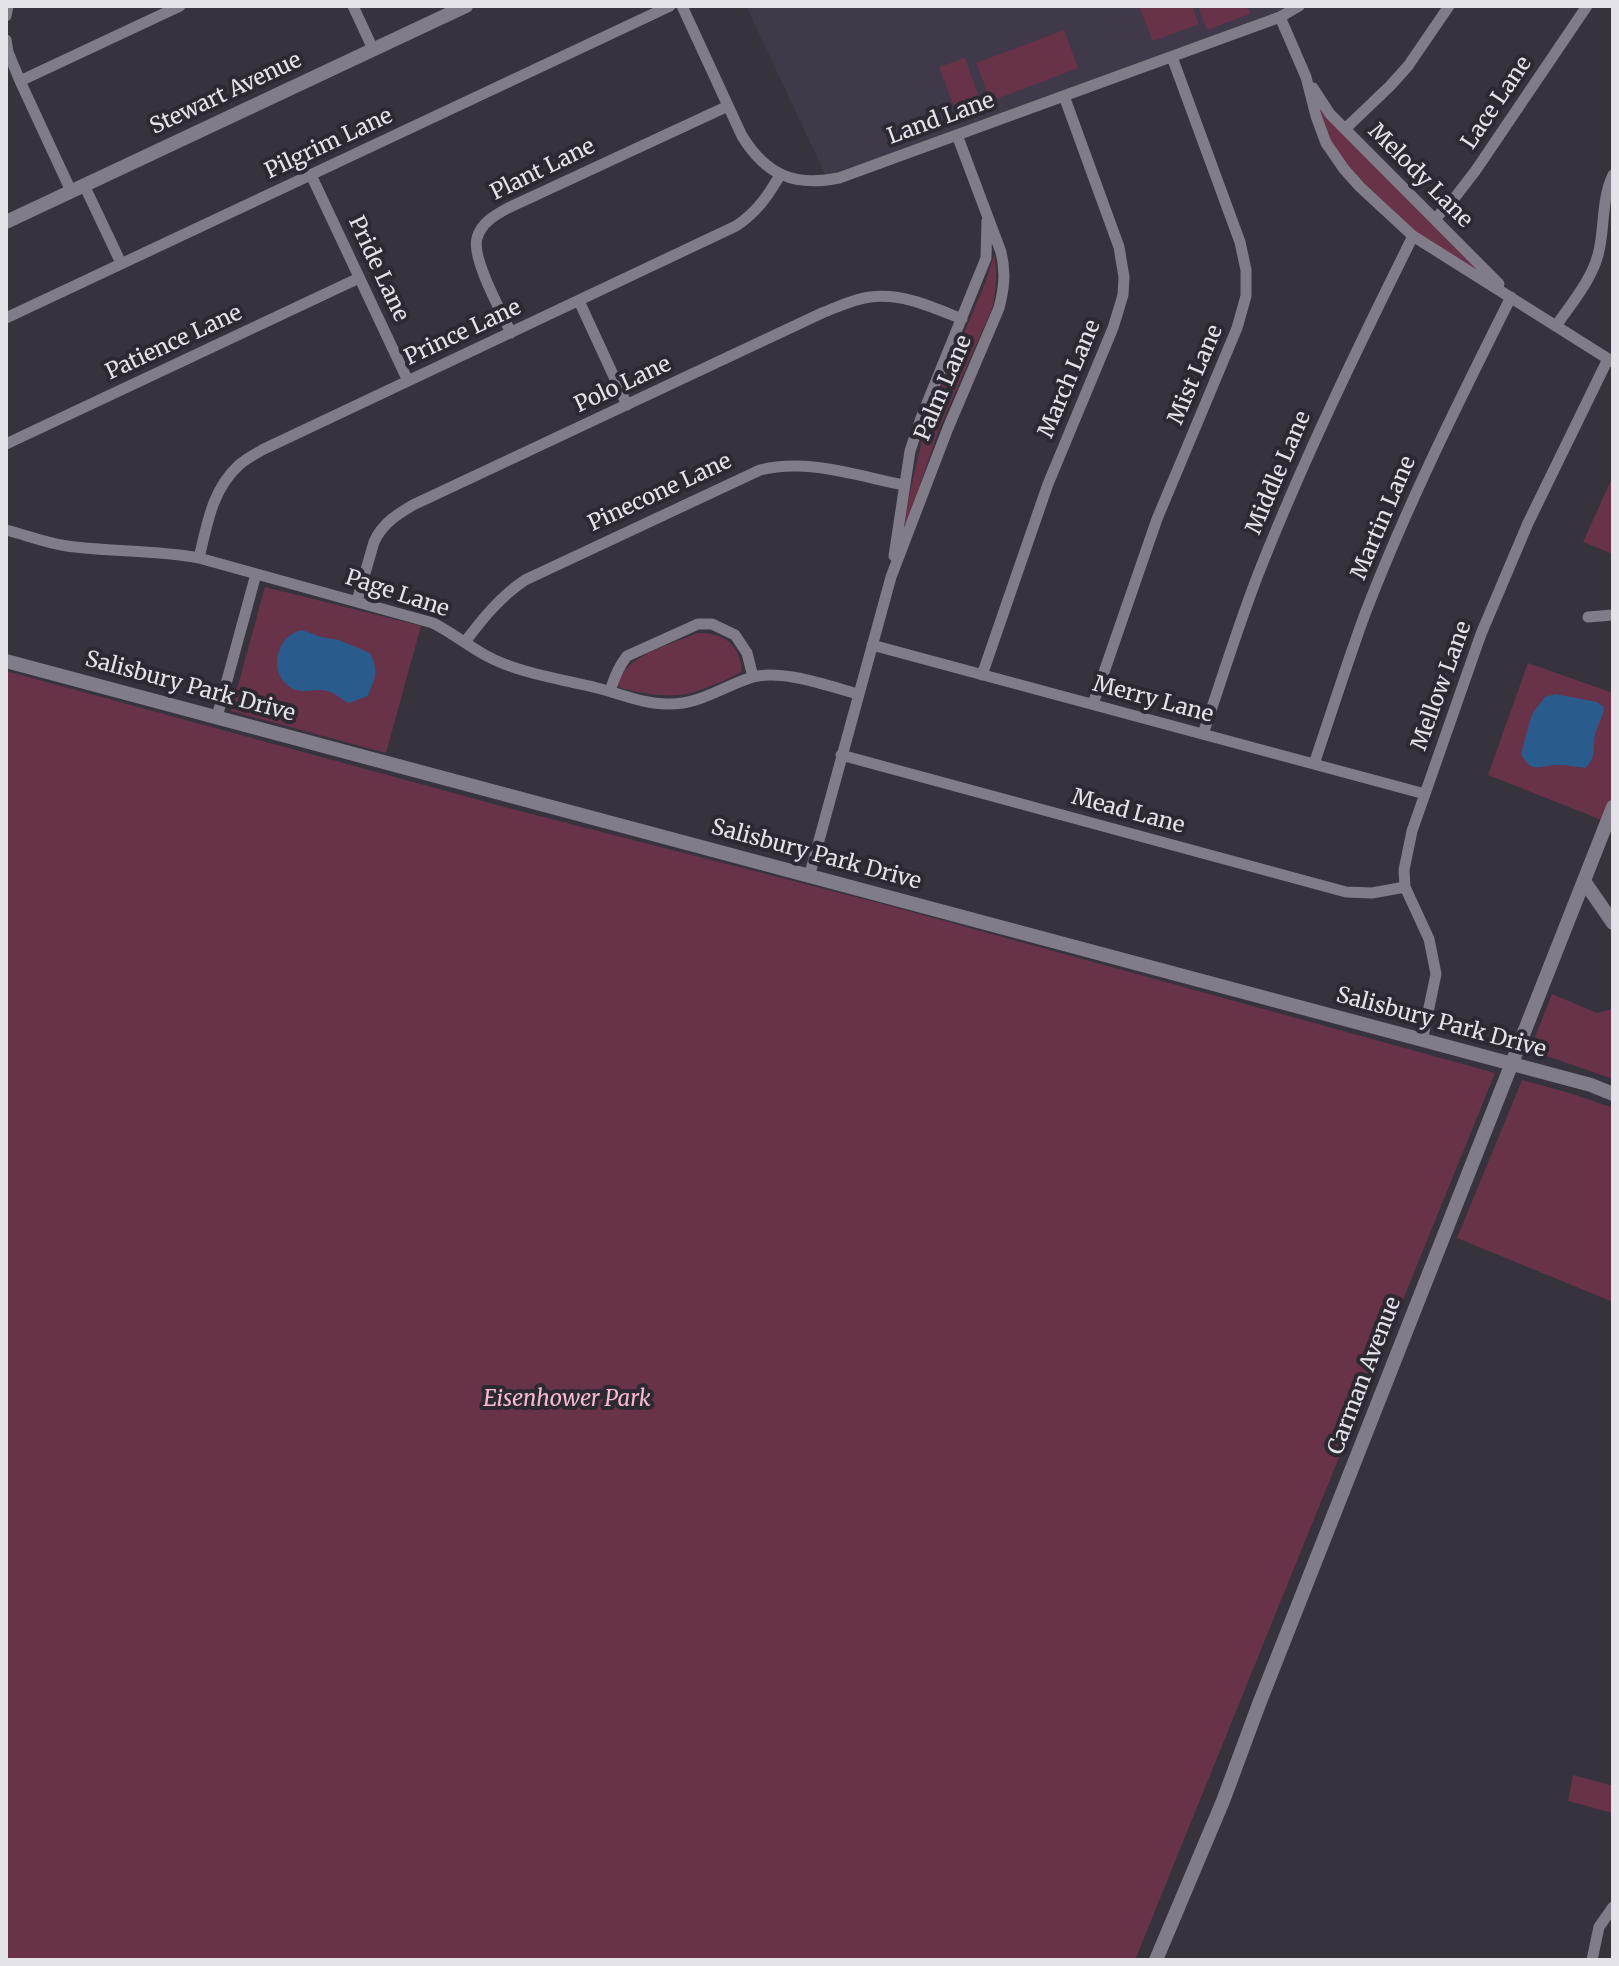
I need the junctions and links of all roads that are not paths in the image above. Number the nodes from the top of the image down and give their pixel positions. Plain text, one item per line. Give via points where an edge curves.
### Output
1 (8, 6) edge
2 (180, 6) edge
3 (353, 6) edge
4 (466, 6) edge
5 (670, 6) edge
6 (682, 6) edge
7 (1299, 6) edge
8 (1449, 6) edge
9 (1587, 6) edge
10 (6, 16) edge
11 (1280, 17) junction
12 (6, 40) edge
13 (373, 49) junction
14 (1172, 57) junction
15 (1306, 77) junction
16 (20, 81) junction
17 (1064, 96) junction
18 (728, 106) junction
19 (1345, 129) junction
20 (957, 135) junction
21 (311, 175) junction
22 (780, 175) junction
23 (1613, 175) edge
24 (77, 188) junction
25 (987, 212) junction
26 (1435, 219) junction
27 (6, 222) edge
28 (1413, 236) junction
29 (121, 263) junction
30 (359, 278) junction
31 (1511, 297) junction
32 (579, 301) junction
33 (6, 318) edge
34 (962, 319) junction
35 (1556, 326) junction
36 (511, 333) junction
37 (1610, 360) edge
38 (408, 381) junction
39 (627, 405) junction
40 (6, 444) edge
41 (904, 485) junction
42 (6, 530) edge
43 (199, 558) junction
44 (256, 574) junction
45 (891, 577) junction
46 (357, 601) junction
47 (1613, 615) edge
48 (1588, 617) dead end
49 (465, 642) junction
50 (872, 645) junction
51 (6, 661) edge
52 (982, 675) junction
53 (753, 677) junction
54 (610, 691) junction
55 (858, 694) junction
56 (1093, 704) junction
57 (217, 717) junction
58 (1203, 734) junction
59 (841, 755) junction
60 (1314, 764) junction
61 (1425, 794) junction
62 (1613, 807) edge
63 (809, 877) junction
64 (1584, 881) junction
65 (1405, 887) junction
66 (1613, 923) edge
67 (1422, 1041) junction
68 (1512, 1065) junction
69 (1613, 1094) edge
70 (1613, 1907) edge
71 (1156, 1960) edge
72 (1592, 1960) edge

1 - 10 street
2 - 16 street
3 - 13 street
4 - 13 main road, Stewart Avenue
5 - 21 street, Pilgrim Lane
6 - 18 street
7 - 11 street, Land Lane
8 - 19 street via 1408,66
9 - 26 street, Lace Lane via 1476,170
11 - 14 street, Land Lane
11 - 15 street, Melody Lane
12 - 16 street
13 - 24 main road, Stewart Avenue
14 - 17 street, Land Lane
14 - 56 street, Mist Lane via 1240,242 1246,296 1157,519
15 - 19 street, Melody Lane
15 - 28 street, Melody Lane via 1331,152
16 - 24 street
17 - 20 street, Land Lane
17 - 52 street, March Lane via 1119,247 1123,295 1048,484
18 - 22 street via 753,154
18 - 36 street, Plant Lane via 486,222 475,251
19 - 26 street, Melody Lane
20 - 22 street, Land Lane via 839,178 819,182
20 - 25 street, Palm Lane
21 - 29 street, Pilgrim Lane
21 - 30 street, Pride Lane
22 - 32 street, Prince Lane via 749,218
23 - 35 street via 1597,259
24 - 27 main road, Stewart Avenue
24 - 29 street
25 - 34 street, Palm Lane via 986,258
25 - 45 street, Palm Lane via 1004,266 999,308
26 - 31 street, Melody Lane
28 - 31 street, Melody Lane
28 - 58 street, Middle Lane via 1300,472 1259,571
29 - 33 street, Pilgrim Lane
30 - 38 street, Pride Lane
30 - 40 street, Patience Lane
31 - 35 street, Melody Lane
31 - 60 street, Martin Lane via 1392,548
32 - 36 street, Prince Lane
32 - 39 street
34 - 39 street, Polo Lane via 896,297 853,301
34 - 41 street, Palm Lane via 921,418
35 - 37 street, Melody Lane
36 - 38 street, Prince Lane
37 - 61 street, Mellow Lane via 1528,523 1486,621
38 - 43 street, Prince Lane via 239,464 215,497
39 - 46 street, Polo Lane via 391,518 374,542
41 - 45 street, Palm Lane
41 - 49 street, Pinecone Lane via 806,465 760,470 525,580 495,603
42 - 43 street, Page Lane via 63,545
43 - 44 street, Page Lane
44 - 46 street, Page Lane
44 - 57 street
45 - 50 street, Palm Lane
46 - 49 street, Page Lane via 433,623
47 - 48 street
49 - 54 street, Page Lane via 506,665
50 - 52 street, Merry Lane
50 - 55 street, Palm Lane
51 - 57 main road, Salisbury Park Drive
52 - 56 street, Merry Lane
53 - 54 street, Page Lane via 697,700 671,704 646,703
53 - 54 street via 735,635 698,624 627,656
53 - 55 street, Page Lane via 789,676
55 - 59 street, Palm Lane
56 - 58 street, Merry Lane
57 - 63 main road, Salisbury Park Drive
58 - 60 street, Merry Lane
59 - 63 street, Palm Lane
59 - 65 street, Mead Lane via 1346,892
60 - 61 street, Merry Lane
61 - 65 street, Mellow Lane via 1407,852
62 - 64 main road, Carman Avenue
63 - 67 main road, Salisbury Park Drive
64 - 66 main road
64 - 68 main road, Carman Avenue
65 - 67 street, Mellow Lane via 1435,963
67 - 68 main road, Salisbury Park Drive
68 - 69 main road, Salisbury Park Drive
68 - 71 main road, Carman Avenue
70 - 72 street via 1599,1927

